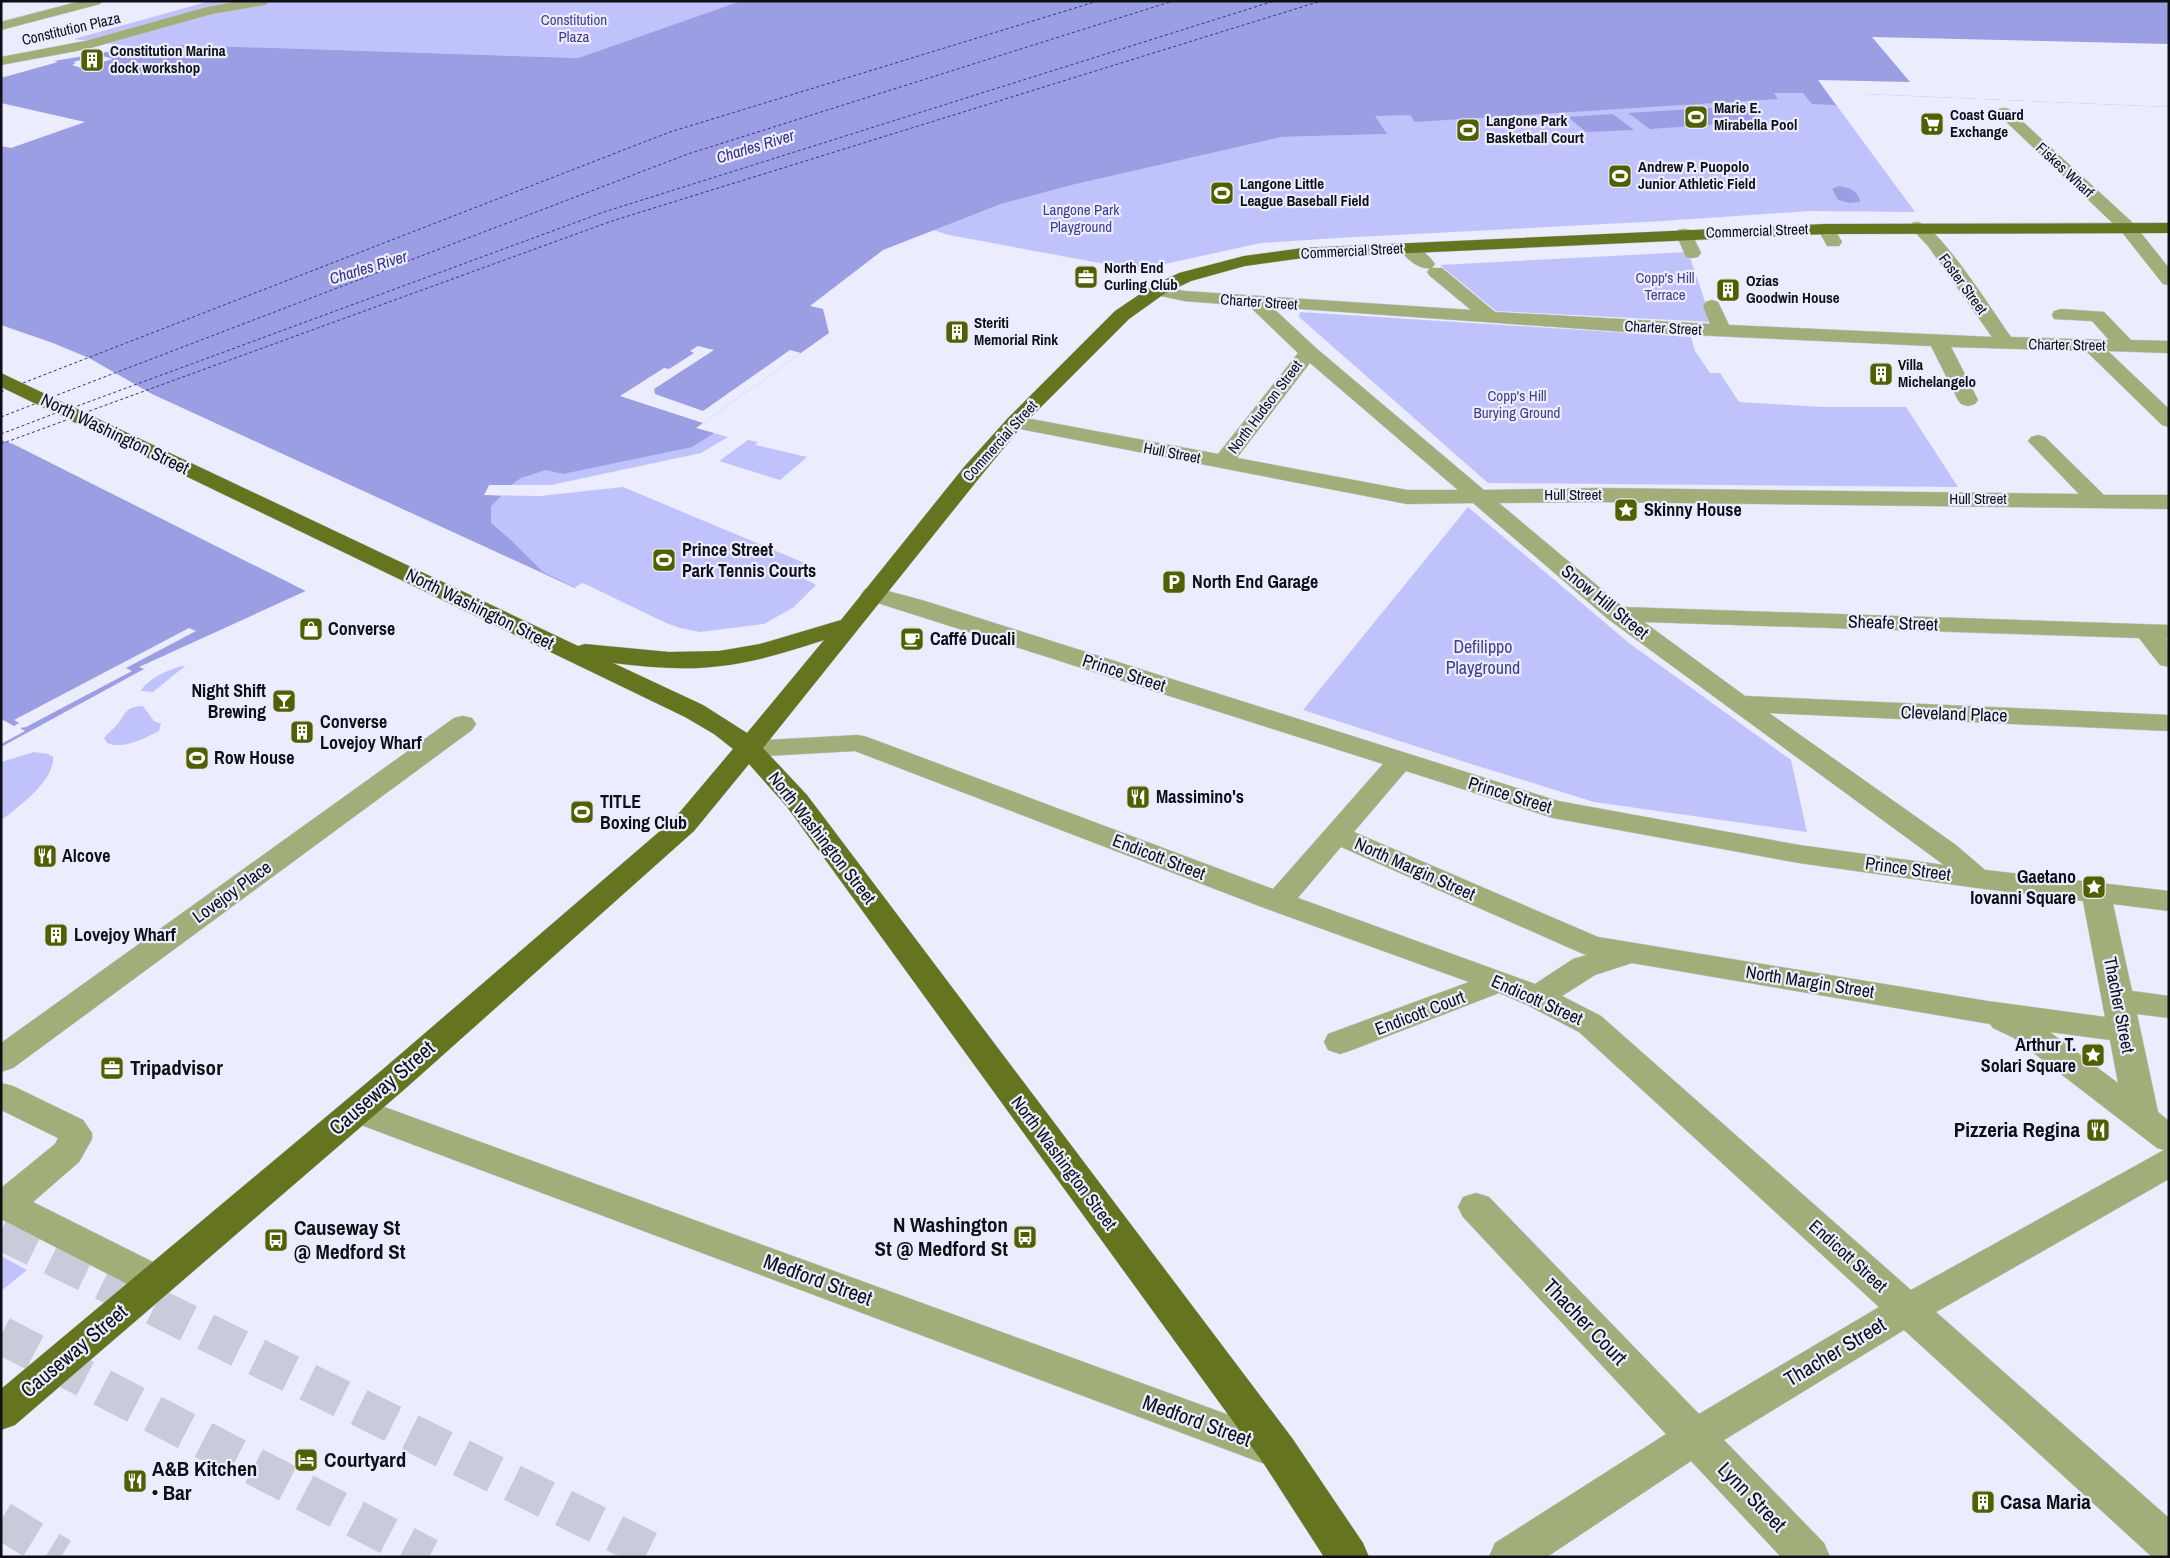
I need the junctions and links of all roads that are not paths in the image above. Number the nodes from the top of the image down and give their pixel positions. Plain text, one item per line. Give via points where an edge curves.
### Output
1 (96, 1) edge
2 (265, 1) edge
3 (1, 26) edge
4 (1, 61) edge
5 (2004, 112) dead end
6 (1918, 227) junction
7 (2127, 228) junction
8 (2169, 228) edge
9 (1684, 234) junction
10 (1406, 248) junction
11 (1692, 253) dead end
12 (1950, 266) junction
13 (1974, 266) dead end
14 (2169, 280) edge
15 (1158, 290) junction
16 (1254, 302) junction
17 (1712, 306) dead end
18 (2061, 314) dead end
19 (1492, 318) junction
20 (1722, 331) junction
21 (1938, 341) junction
22 (2006, 343) junction
23 (2091, 345) junction
24 (2126, 346) junction
25 (2169, 347) edge
26 (1308, 352) junction
27 (1, 379) edge
28 (1968, 400) dead end
29 (2169, 421) edge
30 (1015, 422) junction
31 (2038, 441) dead end
32 (1223, 462) junction
33 (1478, 496) junction
34 (2096, 500) junction
35 (2160, 502) edge
36 (2169, 521) edge
37 (873, 594) junction
38 (1617, 614) junction
39 (849, 625) junction
40 (2157, 632) edge
41 (556, 645) junction
42 (2169, 660) edge
43 (1739, 704) junction
44 (2169, 723) edge
45 (463, 724) dead end
46 (748, 749) junction
47 (1400, 761) junction
48 (1337, 835) junction
49 (1977, 878) junction
50 (2096, 892) junction
51 (2169, 901) edge
52 (1278, 902) junction
53 (1633, 952) junction
54 (1499, 981) junction
55 (1538, 997) junction
56 (2118, 1000) junction
57 (2169, 1007) edge
58 (1987, 1012) junction
59 (2124, 1031) junction
60 (1340, 1042) dead end
61 (1, 1060) edge
62 (1, 1095) edge
63 (357, 1110) junction
64 (2142, 1118) junction
65 (2169, 1139) edge
66 (2169, 1162) edge
67 (4, 1204) edge
68 (1476, 1207) dead end
69 (156, 1281) junction
70 (1907, 1309) junction
71 (1, 1413) edge
72 (1695, 1436) junction
73 (1278, 1451) junction
74 (2169, 1544) edge
75 (1348, 1557) edge
76 (1510, 1557) edge
77 (1809, 1557) edge

1 - 3 street
2 - 4 street, Constitution Plaza via 219,8 86,45
5 - 7 street, Fiskes Wharf
6 - 7 main road, Commercial Street
6 - 9 main road, Commercial Street via 1830,235
6 - 12 street, Foster Street via 1934,242
7 - 8 main road, Commercial Street
7 - 14 street, Fiskes Wharf
9 - 10 main road, Commercial Street
9 - 11 street
10 - 15 main road, Commercial Street via 1270,256 1185,277
10 - 19 street
12 - 13 street
12 - 22 street, Foster Street
15 - 16 street, Charter Street via 1184,296
15 - 30 main road, Commercial Street via 1134,305 1104,331
16 - 19 street, Charter Street
16 - 26 street, Snow Hill Street
17 - 20 street
18 - 24 street via 2097,316
19 - 20 street, Charter Street
20 - 21 street, Charter Street
21 - 22 street, Charter Street
21 - 28 street
22 - 23 street, Charter Street
23 - 24 street, Charter Street
23 - 29 street
24 - 25 street, Charter Street
26 - 32 street, North Hudson Street
26 - 33 street, Snow Hill Street
27 - 41 main road, North Washington Street
30 - 32 street, Hull Street
30 - 37 main road, Commercial Street
31 - 34 street
32 - 33 street, Hull Street via 1396,495
33 - 34 street, Hull Street
33 - 38 street, Snow Hill Street
34 - 35 street, Hull Street
35 - 36 street
37 - 39 main road, Commercial Street
37 - 47 street, Prince Street
38 - 40 street, Sheafe Street
38 - 43 street, Snow Hill Street
39 - 41 main road via 759,651 719,658 682,660
39 - 46 main road, Commercial Street
40 - 42 street
41 - 46 main road, North Washington Street via 705,716
43 - 44 street, Cleveland Place
43 - 49 street, Snow Hill Street via 1946,851
45 - 61 street, Lovejoy Place
46 - 52 street, Endicott Street via 858,744
46 - 63 main road, Causeway Street via 684,825
46 - 73 main road, North Washington Street via 806,812
47 - 48 street
47 - 49 street, Prince Street via 1578,815 1799,854
48 - 52 street
48 - 53 street, North Margin Street via 1586,944
49 - 50 street, Prince Street
50 - 51 street, Prince Street
50 - 56 street, Thacher Street
52 - 54 street, Endicott Street
53 - 55 street, North Margin Street via 1584,967
53 - 58 street, North Margin Street
54 - 55 street, Endicott Street
54 - 60 street, Endicott Court
55 - 70 street, Endicott Street via 1590,1024
56 - 57 street
56 - 59 street, Thacher Street
58 - 59 street, North Margin Street
58 - 64 street, North Margin Street via 2025,1030
59 - 64 street, Thacher Street
62 - 67 street via 75,1133 67,1153
63 - 69 main road, Causeway Street
63 - 73 street, Medford Street
64 - 65 street, North Margin Street
66 - 70 street, Thacher Street
67 - 69 street
68 - 72 street, Thacher Court
69 - 71 main road, Causeway Street
70 - 72 street, Thacher Street
70 - 74 street, Endicott Street
72 - 76 street, Thacher Street
72 - 77 street, Lynn Street
73 - 75 main road, North Washington Street

